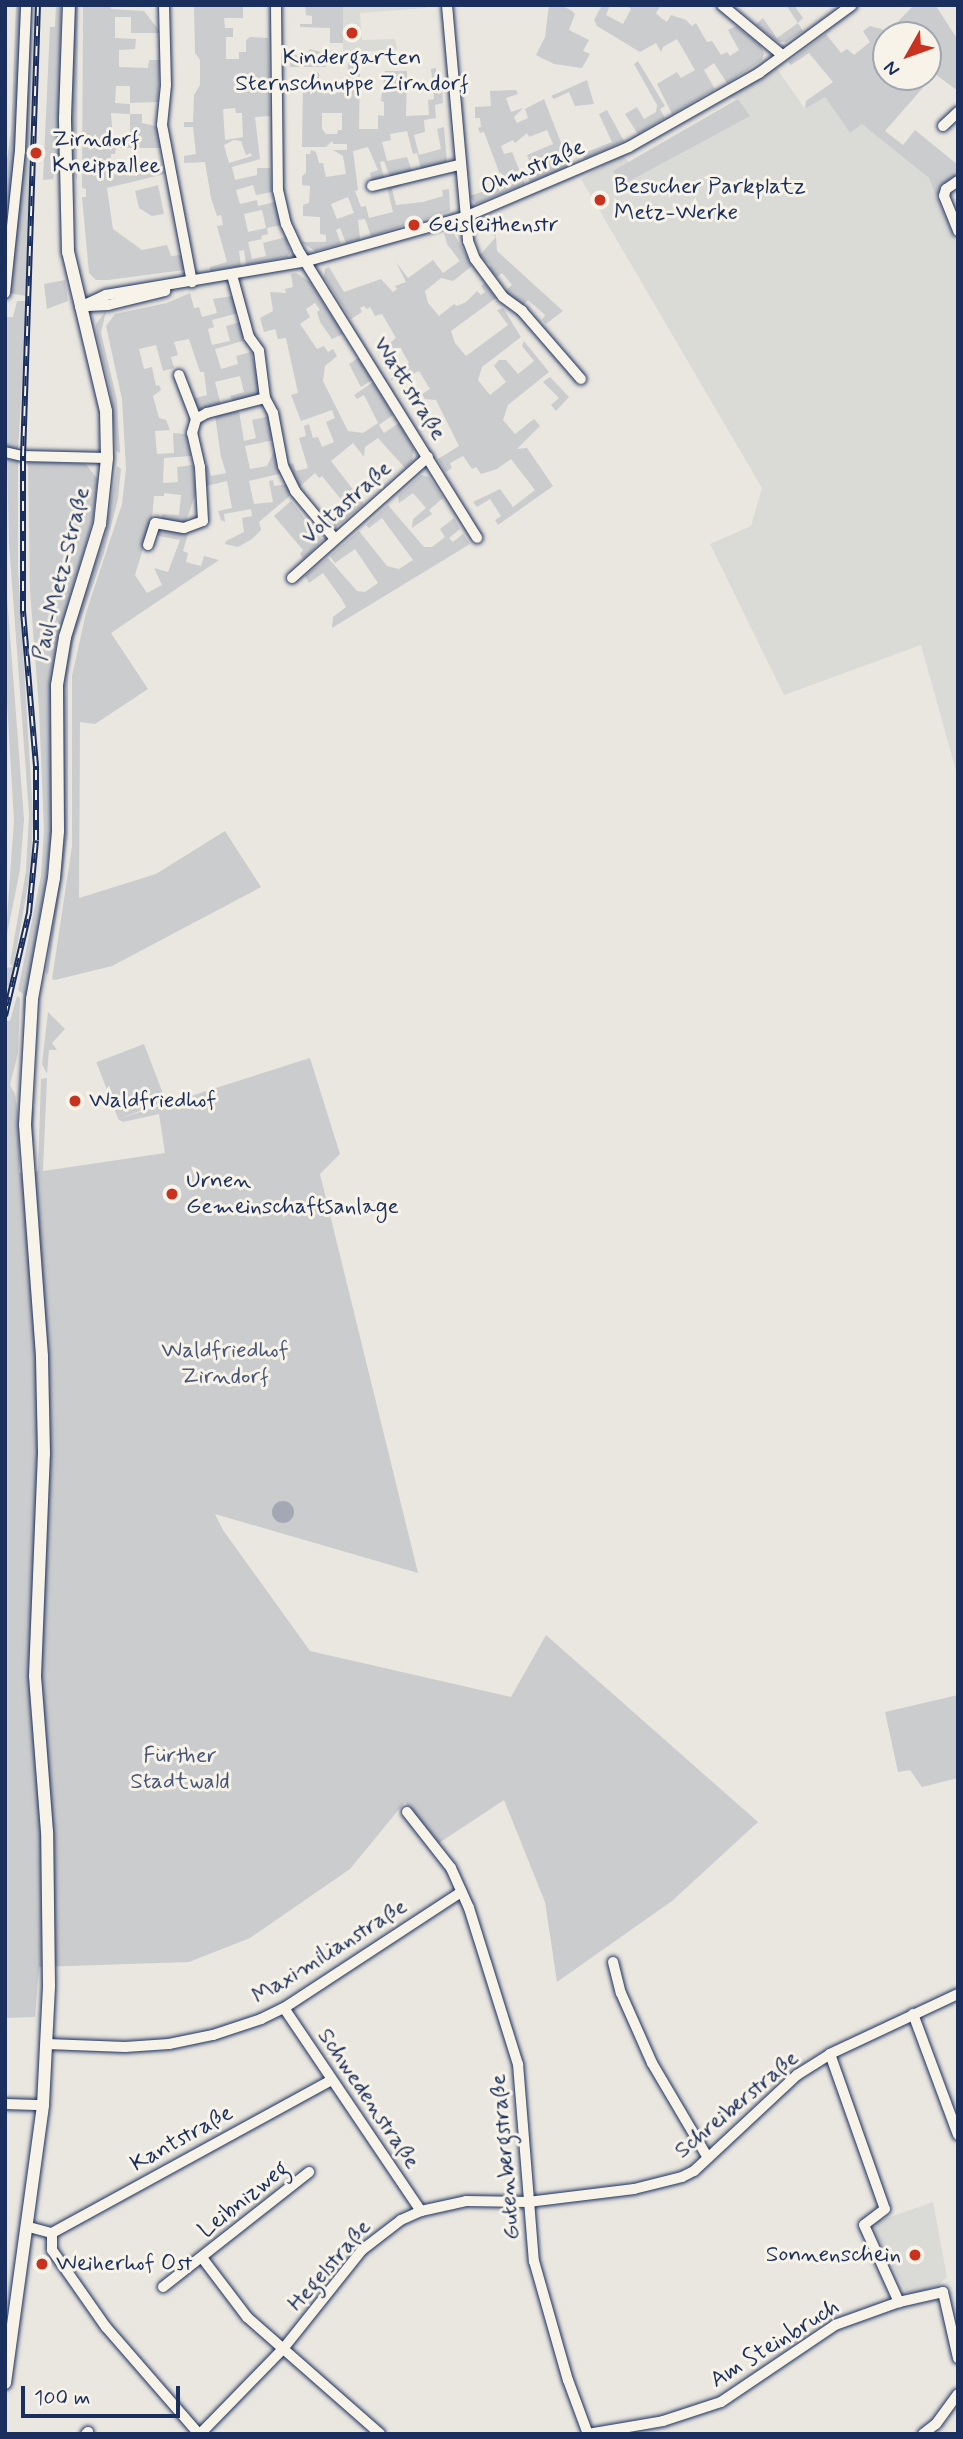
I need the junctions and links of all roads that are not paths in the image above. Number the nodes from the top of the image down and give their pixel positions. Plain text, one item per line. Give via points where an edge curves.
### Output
1 (26, 5) edge
2 (69, 5) edge
3 (164, 5) edge
4 (276, 5) edge
5 (446, 5) edge
6 (722, 5) edge
7 (852, 5) edge
8 (782, 55) junction
9 (958, 112) edge
10 (943, 126) dead end
11 (459, 165) junction
12 (958, 181) edge
13 (372, 186) dead end
14 (465, 217) junction
15 (958, 231) edge
16 (307, 261) junction
17 (232, 275) junction
18 (192, 282) junction
19 (5, 293) edge
20 (80, 307) junction
21 (179, 375) dead end
22 (581, 379) dead end
23 (265, 398) junction
24 (196, 419) junction
25 (5, 452) edge
26 (428, 457) junction
27 (107, 458) junction
28 (477, 538) dead end
29 (335, 539) junction
30 (148, 545) dead end
31 (292, 578) dead end
32 (407, 1812) dead end
33 (461, 1892) junction
34 (613, 1962) dead end
35 (958, 1994) edge
36 (284, 2008) junction
37 (913, 2014) junction
38 (47, 2044) junction
39 (830, 2054) junction
40 (331, 2080) junction
41 (5, 2104) edge
42 (43, 2105) junction
43 (958, 2135) edge
44 (708, 2158) junction
45 (310, 2172) dead end
46 (528, 2202) junction
47 (421, 2211) junction
48 (29, 2227) junction
49 (52, 2232) junction
50 (203, 2259) junction
51 (163, 2287) dead end
52 (899, 2302) junction
53 (9, 2336) edge
54 (283, 2349) junction
55 (958, 2358) edge
56 (5, 2383) edge
57 (958, 2394) edge
58 (200, 2434) edge
59 (380, 2434) edge
60 (588, 2434) edge
61 (923, 2434) edge

1 - 19 street via 20,151
2 - 20 street, Paul-Metz-Straße via 65,118 68,252
3 - 18 street via 162,125
4 - 16 street, Wattstraße via 278,190 286,224
5 - 11 street
6 - 8 street
7 - 8 street, Ohmstraße
8 - 14 street, Ohmstraße via 759,73 614,154
9 - 10 street
11 - 13 street
11 - 14 street
12 - 15 street via 946,189 944,197
14 - 16 street, Ohmstraße
14 - 22 street via 475,259 503,297
16 - 17 street, Ohmstraße
16 - 26 street, Wattstraße
17 - 18 street, Ohmstraße
17 - 23 street via 249,337 259,351
18 - 20 street, Ohmstraße via 106,295
20 - 27 street, Paul-Metz-Straße via 106,411
21 - 24 street
23 - 24 street
23 - 29 street via 283,466 295,491
24 - 30 street via 192,433 200,467 203,521 184,528 155,523
25 - 27 street
26 - 28 street, Wattstraße
26 - 29 street, Voltastraße
27 - 38 street, Paul-Metz-Straße via 100,524 65,637 57,685 58,831 30,1029 25,1149 42,1368 44,1454 35,1676 47,1832
29 - 31 street, Voltastraße
32 - 33 street, Gutenbergstraße via 451,1868
33 - 36 street, Maximilianstraße
33 - 46 street, Gutenbergstraße via 521,2073
34 - 44 street via 621,1993 652,2063
35 - 37 street, Schreiberstraße
36 - 38 street, Maximilianstraße via 232,2029 169,2044
36 - 40 street, Schwedenstraße
37 - 39 street, Schreiberstraße
37 - 43 street
38 - 42 street, Paul-Metz-Straße
39 - 44 street, Schreiberstraße via 797,2075
39 - 52 street via 885,2209 864,2225
40 - 47 street, Schwedenstraße
40 - 49 street, Kantstraße
41 - 42 street
42 - 48 street, Paul-Metz-Straße
44 - 46 street, Schreiberstraße via 694,2171 666,2183
45 - 50 street, Leibnizweg
46 - 47 street, Hegelstraße via 466,2201
46 - 60 street, Gutenbergstraße via 534,2261
47 - 54 street, Hegelstraße via 382,2232 362,2250
48 - 49 street
48 - 53 street, Paul-Metz-Straße
49 - 58 street via 52,2250 106,2327
50 - 51 street, Leibnizweg
50 - 54 street, Leibnizweg via 247,2317
52 - 55 street, Am Steinbruch via 943,2292
52 - 60 street, Am Steinbruch via 835,2325 721,2402 663,2421
53 - 56 street, Paul-Metz-Straße
54 - 58 street, Hegelstraße
54 - 59 street, Leibnizweg
57 - 61 street

